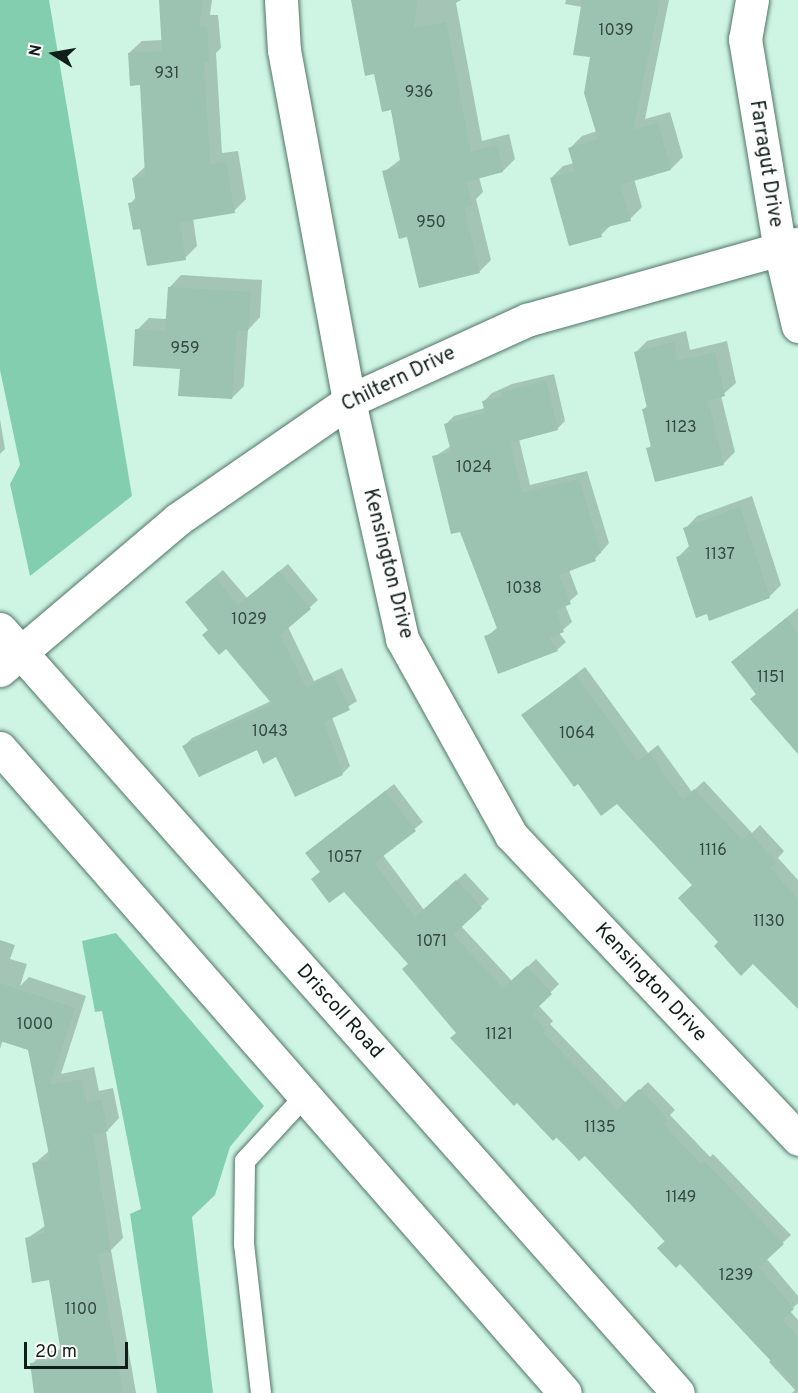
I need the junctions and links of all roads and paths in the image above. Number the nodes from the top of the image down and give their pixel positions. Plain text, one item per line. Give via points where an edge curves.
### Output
1 (281, 0) edge
2 (752, 0) edge
3 (789, 247) edge
4 (798, 326) edge
5 (349, 401) junction
6 (7, 651) edge
7 (0, 748) edge
8 (304, 1096) junction
9 (798, 1139) edge
10 (261, 1393) edge
11 (565, 1393) edge
12 (678, 1393) edge

1 - 5 street, Kensington Drive via 284,50
2 - 3 street, Farragut Drive via 745,39
3 - 4 street, Farragut Drive
3 - 5 street, Chiltern Drive via 527,320
5 - 6 street, Chiltern Drive via 178,519
5 - 9 street, Kensington Drive via 402,639 511,836
6 - 12 street, Driscoll Road
7 - 8 street
8 - 10 lane via 245,1161 244,1244
8 - 11 street

